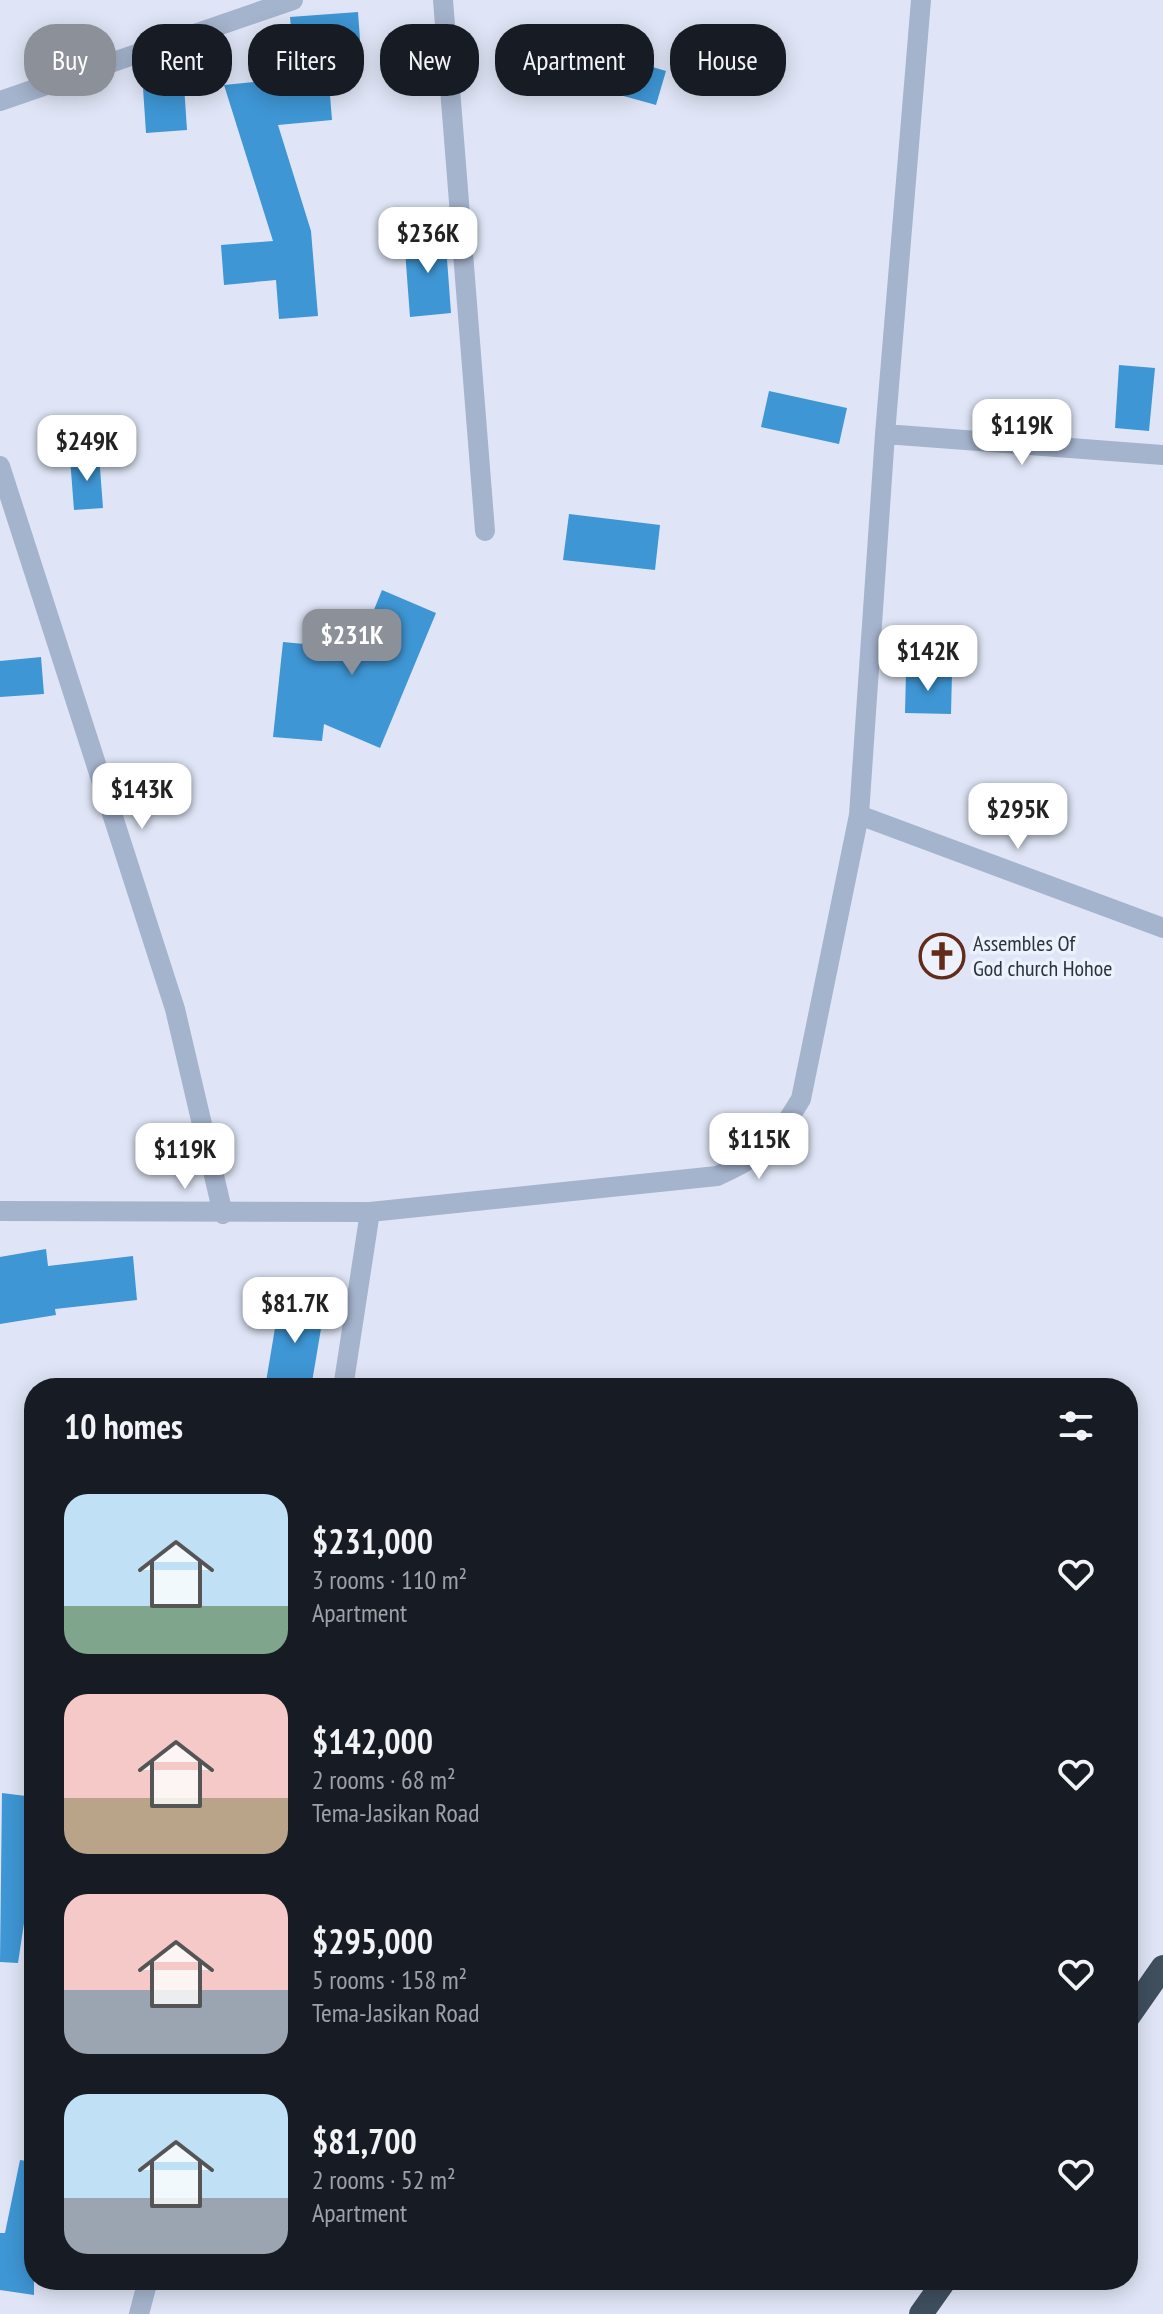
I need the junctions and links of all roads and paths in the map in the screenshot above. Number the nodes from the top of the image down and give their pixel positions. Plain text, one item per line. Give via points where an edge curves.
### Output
1 (293, 0) edge
2 (443, 0) edge
3 (921, 0) edge
4 (1, 96) edge
5 (885, 434) junction
6 (1163, 455) edge
7 (0, 466) edge
8 (485, 531) dead end
9 (859, 815) junction
10 (1163, 928) edge
11 (0, 1211) edge
12 (370, 1212) junction
13 (223, 1214) junction
14 (345, 1378) edge
15 (1163, 1967) edge
16 (1138, 2003) edge
17 (145, 2290) edge
18 (938, 2290) edge
19 (139, 2314) edge
20 (921, 2314) edge

1 - 4 street
2 - 8 street
3 - 5 street
5 - 6 street
5 - 9 street
7 - 13 street via 175,1009
9 - 10 street
9 - 12 street via 801,1099 777,1139 750,1161 717,1176
11 - 13 street
12 - 13 street
12 - 14 street
15 - 16 highway
17 - 19 street
18 - 20 highway

